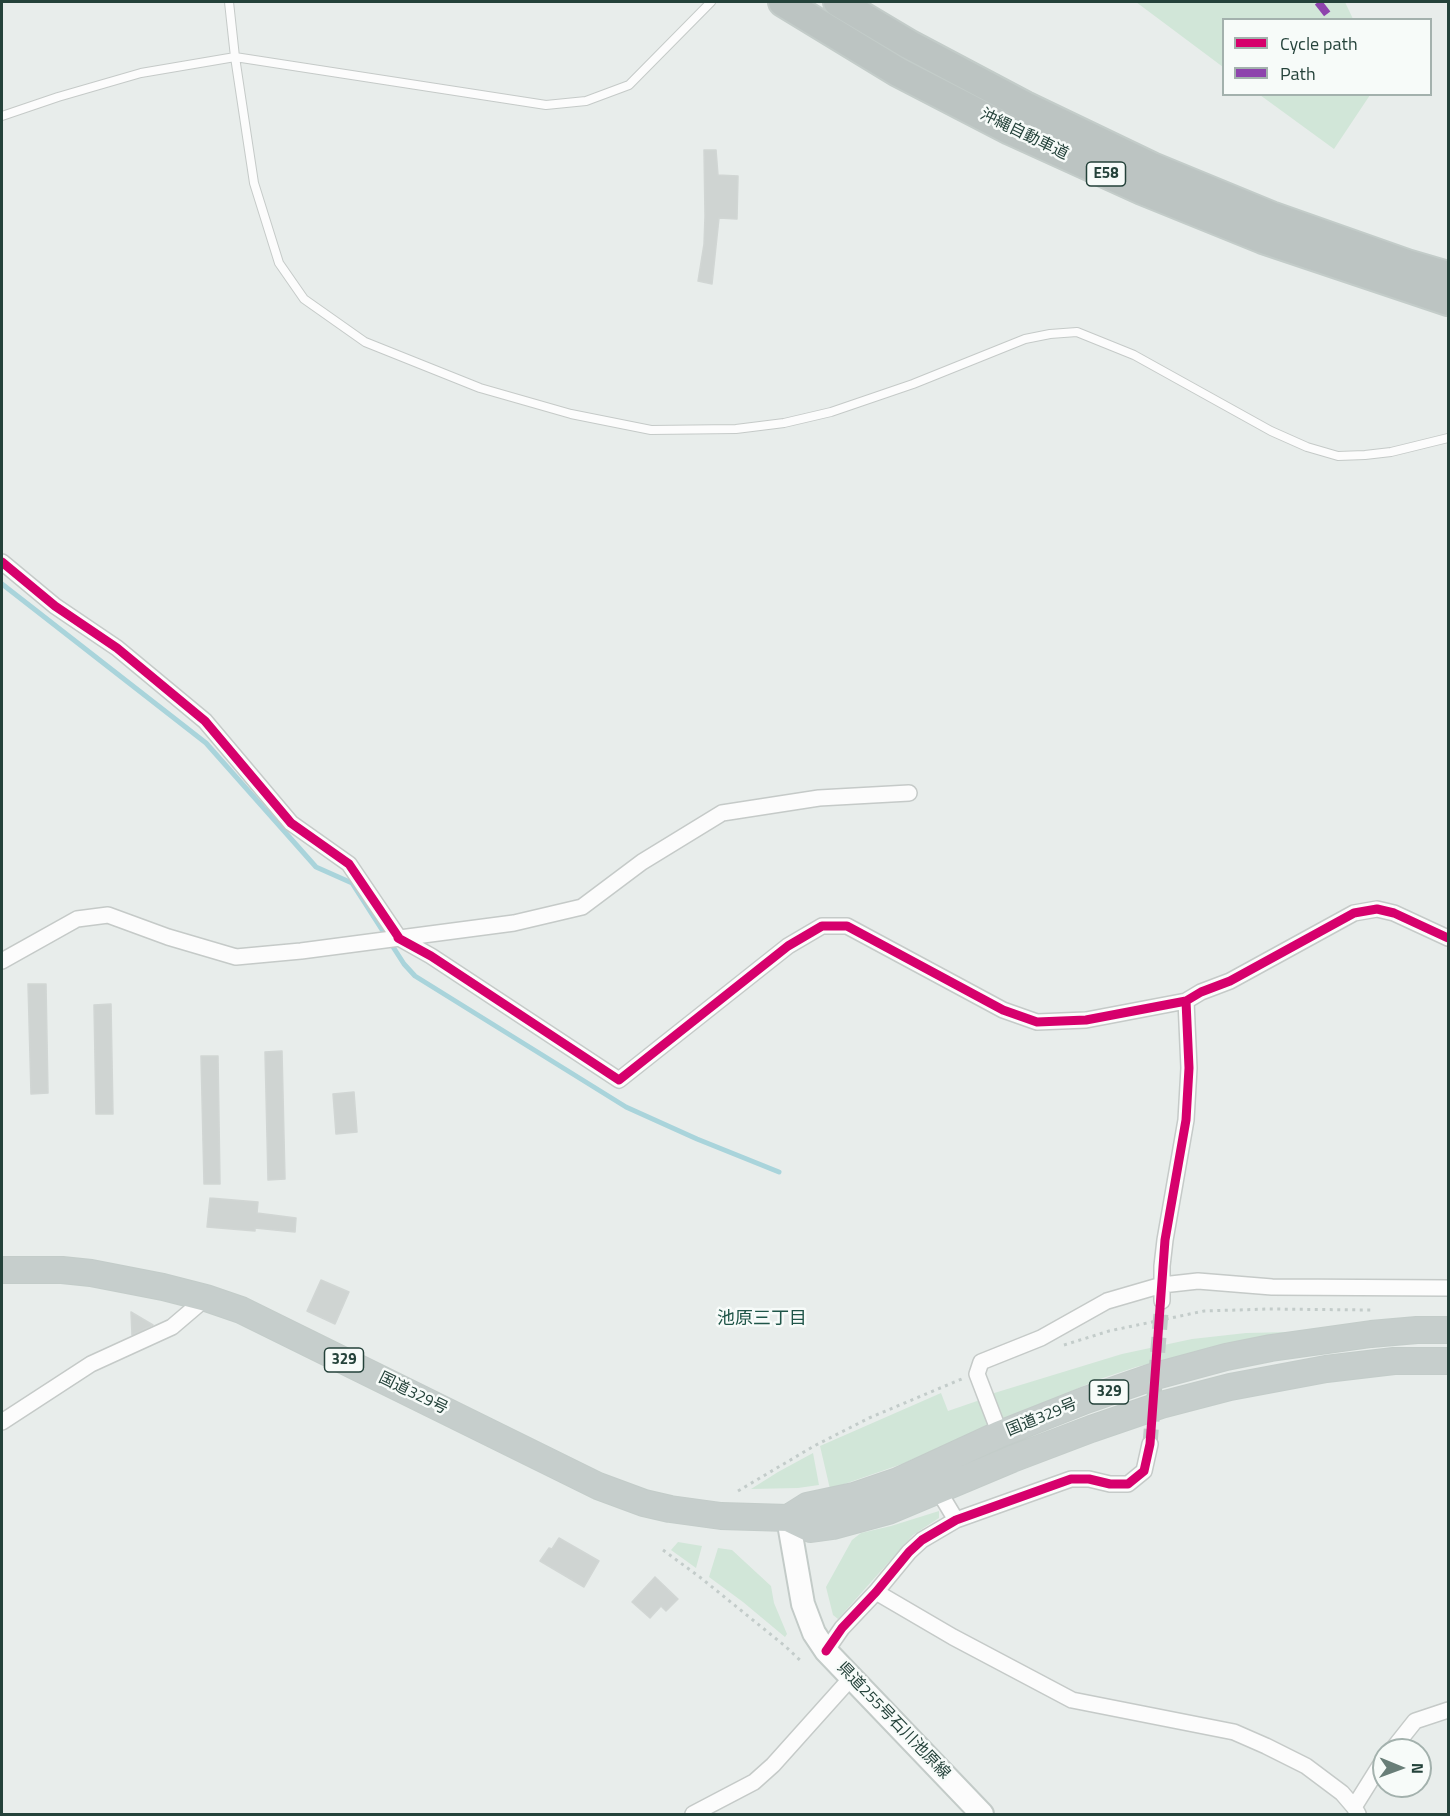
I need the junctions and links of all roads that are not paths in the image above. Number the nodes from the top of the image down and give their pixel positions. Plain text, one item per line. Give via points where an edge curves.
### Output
1 (229, 2) edge
2 (711, 2) edge
3 (783, 2) edge
4 (838, 2) edge
5 (235, 57) junction
6 (2, 116) edge
7 (1449, 276) edge
8 (1449, 301) edge
9 (1449, 438) edge
10 (2, 562) edge
11 (909, 793) dead end
12 (398, 938) junction
13 (1449, 938) edge
14 (2, 961) edge
15 (1186, 1001) junction
16 (2, 1270) edge
17 (1162, 1285) junction
18 (1449, 1288) edge
19 (206, 1298) junction
20 (1162, 1301) tunnel mouth
21 (1449, 1330) edge
22 (1449, 1361) edge
23 (2, 1422) edge
24 (1000, 1434) junction
25 (1150, 1444) tunnel mouth
26 (938, 1490) junction
27 (788, 1518) junction
28 (956, 1520) junction
29 (876, 1592) junction
30 (826, 1651) junction
31 (851, 1678) junction
32 (1449, 1710) edge
33 (1402, 1738) edge
34 (1372, 1781) edge
35 (1356, 1811) edge
36 (693, 1815) edge
37 (982, 1815) edge

1 - 5 lane
2 - 5 lane via 629,85 586,101 546,105
3 - 8 highway, 沖縄自動車道 / E58 via 898,72 1010,130 1142,190 1263,239
4 - 7 highway, 沖縄自動車道 / E58 via 952,68 1152,167 1271,216
5 - 6 lane via 141,73
5 - 9 lane via 254,183 279,263 304,299 365,342 480,388 572,414 651,430 736,429 831,412 1026,339 1077,332 1134,354 1271,431 1338,456 1391,452
10 - 12 street via 55,606 117,648 204,721 291,823 349,864
11 - 12 street via 819,798 722,813 642,862 582,907 514,923
12 - 14 street via 236,957 108,915 77,919
12 - 15 street via 619,1080 788,946 822,926 847,926 1003,1010 1036,1022 1086,1020
13 - 15 street via 1394,913 1377,909 1354,913
15 - 17 street via 1190,1068 1186,1120 1165,1240
16 - 19 highway, 国道329号 / 329 via 62,1270
17 - 18 street via 1198,1281 1272,1287
17 - 20 street
17 - 24 street via 1107,1300 1041,1338 981,1362 977,1374
19 - 23 street via 172,1327 91,1364
19 - 27 highway, 国道329号 / 329 via 241,1310 598,1486 644,1503 696,1514
21 - 24 highway, 国道329号 / 329 via 1371,1334 1226,1357 1141,1381
22 - 26 highway, 国道329号 / 329 via 1394,1361 1230,1387 1091,1429
24 - 27 highway, 国道329号 / 329 via 898,1481 807,1506
25 - 28 street via 1144,1471 1128,1484 1071,1479
26 - 27 highway, 国道329号 / 329 via 833,1526 811,1529
26 - 28 street
27 - 30 main road, 県道255号石川池原線 via 803,1604
28 - 29 street via 922,1540
29 - 30 street
29 - 35 street via 1072,1700 1234,1732 1266,1746 1306,1766 1342,1794
30 - 31 main road, 県道255号石川池原線
31 - 36 street via 754,1782
31 - 37 main road, 県道255号石川池原線
32 - 33 street via 1415,1721
34 - 35 street

